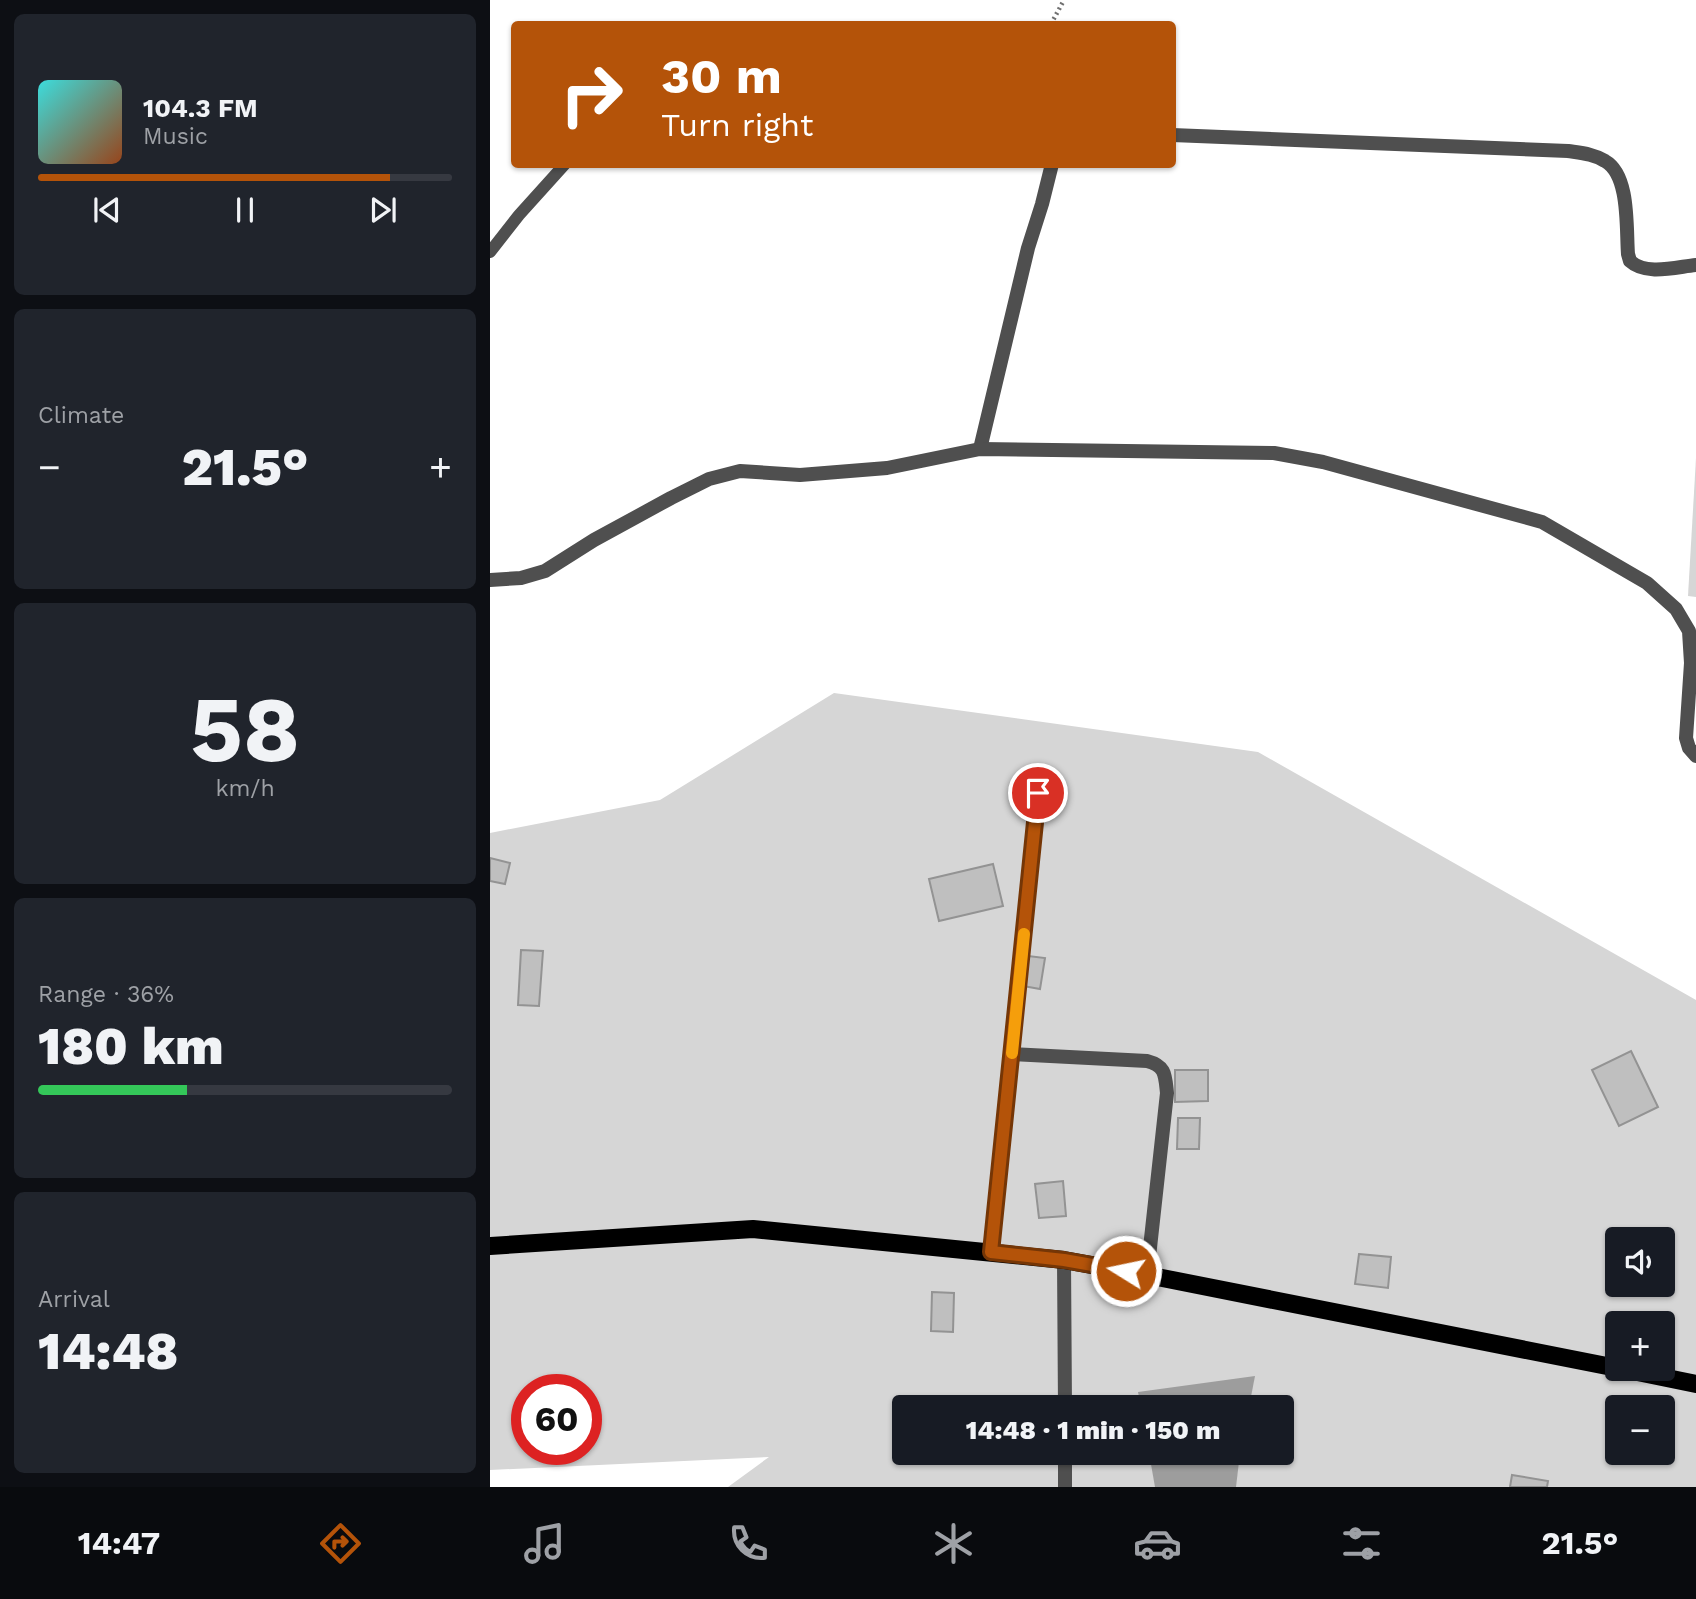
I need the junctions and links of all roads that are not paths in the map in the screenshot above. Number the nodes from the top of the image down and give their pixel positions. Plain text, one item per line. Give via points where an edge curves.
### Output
1 (1176, 135) edge
2 (561, 168) edge
3 (1051, 168) edge
4 (490, 252) edge
5 (1696, 265) edge
6 (980, 449) junction
7 (490, 580) edge
8 (1696, 756) edge
9 (1038, 793) dead end
10 (1012, 1054) junction
11 (490, 1246) edge
12 (991, 1252) junction
13 (1064, 1260) junction
14 (1147, 1275) junction
15 (1605, 1366) edge
16 (1675, 1380) edge
17 (1696, 1384) edge
18 (1065, 1395) edge
19 (1065, 1465) edge
20 (1065, 1487) edge

1 - 5 street via 1594,155 1618,173 1630,261 1652,269
2 - 4 lane
3 - 6 street
6 - 7 street via 887,468 800,475 740,471 709,479 545,571
6 - 8 street via 1273,453 1323,462 1542,522 1647,583 1676,609 1689,631 1686,738
9 - 10 street
10 - 12 street
10 - 14 street via 1147,1061 1163,1070 1167,1093
11 - 12 main road via 753,1229
12 - 13 main road
13 - 14 main road
13 - 18 street
14 - 15 main road
16 - 17 main road
19 - 20 street

